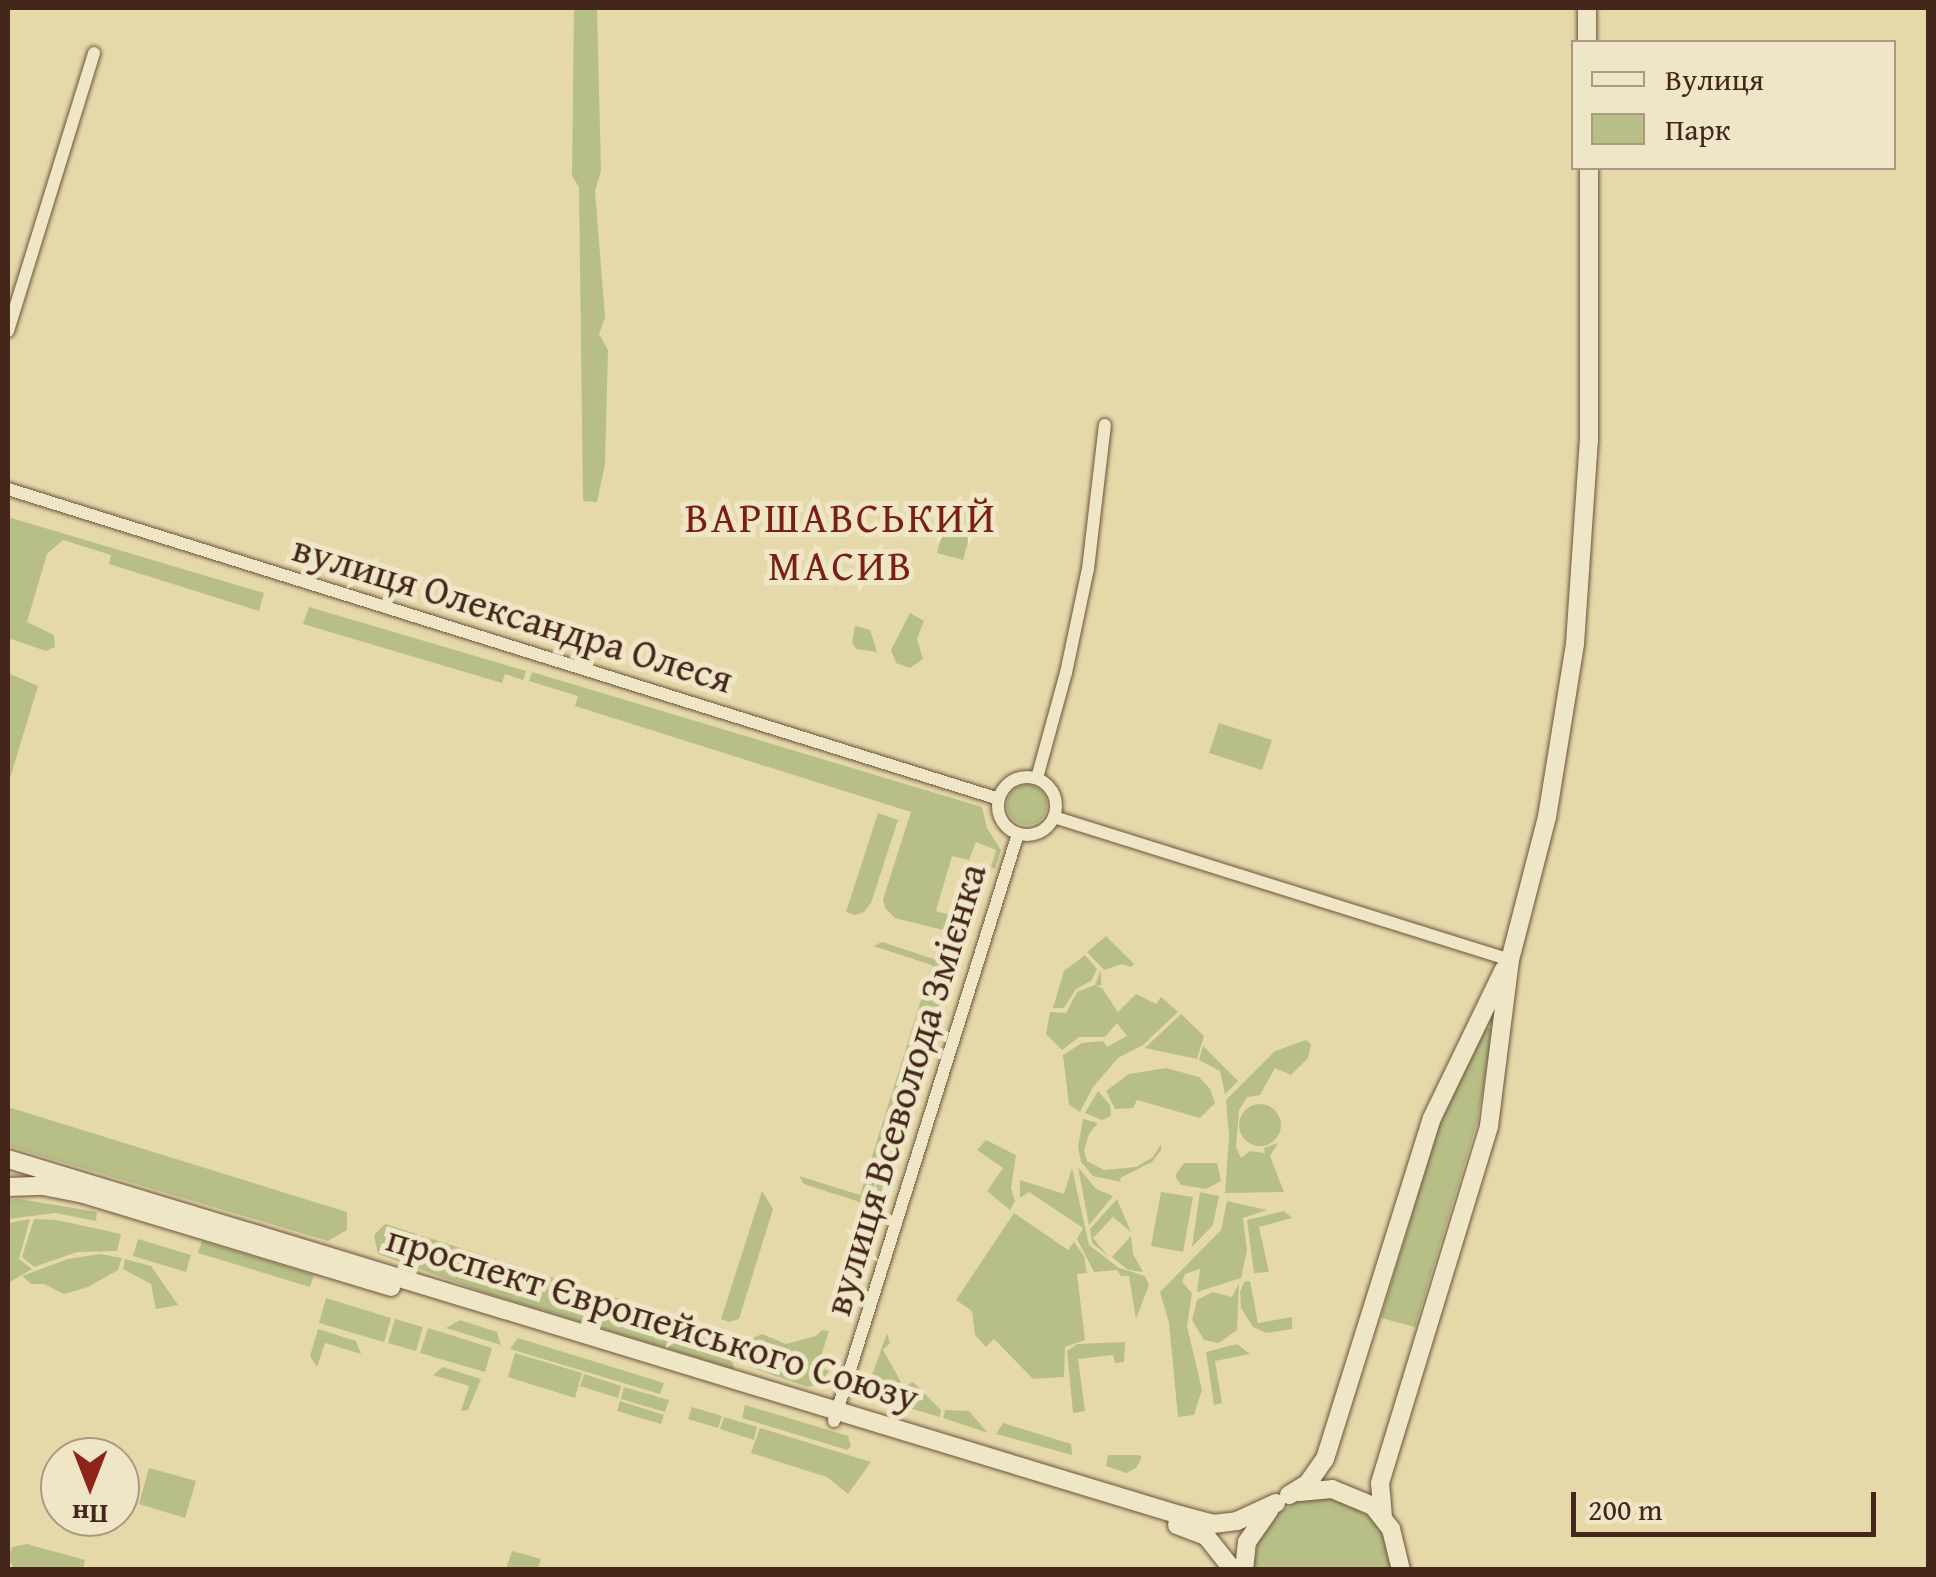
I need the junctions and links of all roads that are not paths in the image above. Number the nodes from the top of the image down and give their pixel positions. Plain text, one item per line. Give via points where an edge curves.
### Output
1 (1587, 8) edge
2 (1588, 40) edge
3 (94, 52) dead end
4 (1588, 170) edge
5 (8, 331) edge
6 (1105, 425) dead end
7 (8, 489) edge
8 (1037, 778) junction
9 (999, 799) junction
10 (1054, 817) junction
11 (1018, 834) junction
12 (1510, 960) junction
13 (8, 1159) edge
14 (8, 1187) edge
15 (836, 1416) junction
16 (1282, 1499) junction
17 (1383, 1517) junction
18 (1397, 1543) junction
19 (1234, 1570) edge
20 (1244, 1570) edge
21 (1401, 1570) edge
22 (1414, 1570) edge

1 - 2 main road
3 - 5 street
4 - 12 main road via 1585,551 1547,817
6 - 8 street via 1088,569
7 - 9 street, вулиця Олександра Олеся
8 - 9 street via 1015,779
8 - 10 street via 1054,794
9 - 11 street via 1001,820
10 - 11 street via 1042,832
10 - 12 street
11 - 15 street, вулиця Всеволода Змієнка
12 - 16 main road via 1432,1118 1325,1459 1308,1483
12 - 17 main road via 1488,1126 1380,1483
13 - 15 main road, проспект Європейського Союзу
14 - 15 main road, проспект Європейського Союзу via 80,1194
15 - 16 main road, проспект Європейського Союзу via 1212,1524 1237,1521
15 - 19 main road, проспект Європейського Союзу via 1206,1536
16 - 17 main road via 1332,1488 1360,1498
16 - 20 main road via 1254,1527
17 - 18 main road
18 - 21 main road
18 - 22 main road

